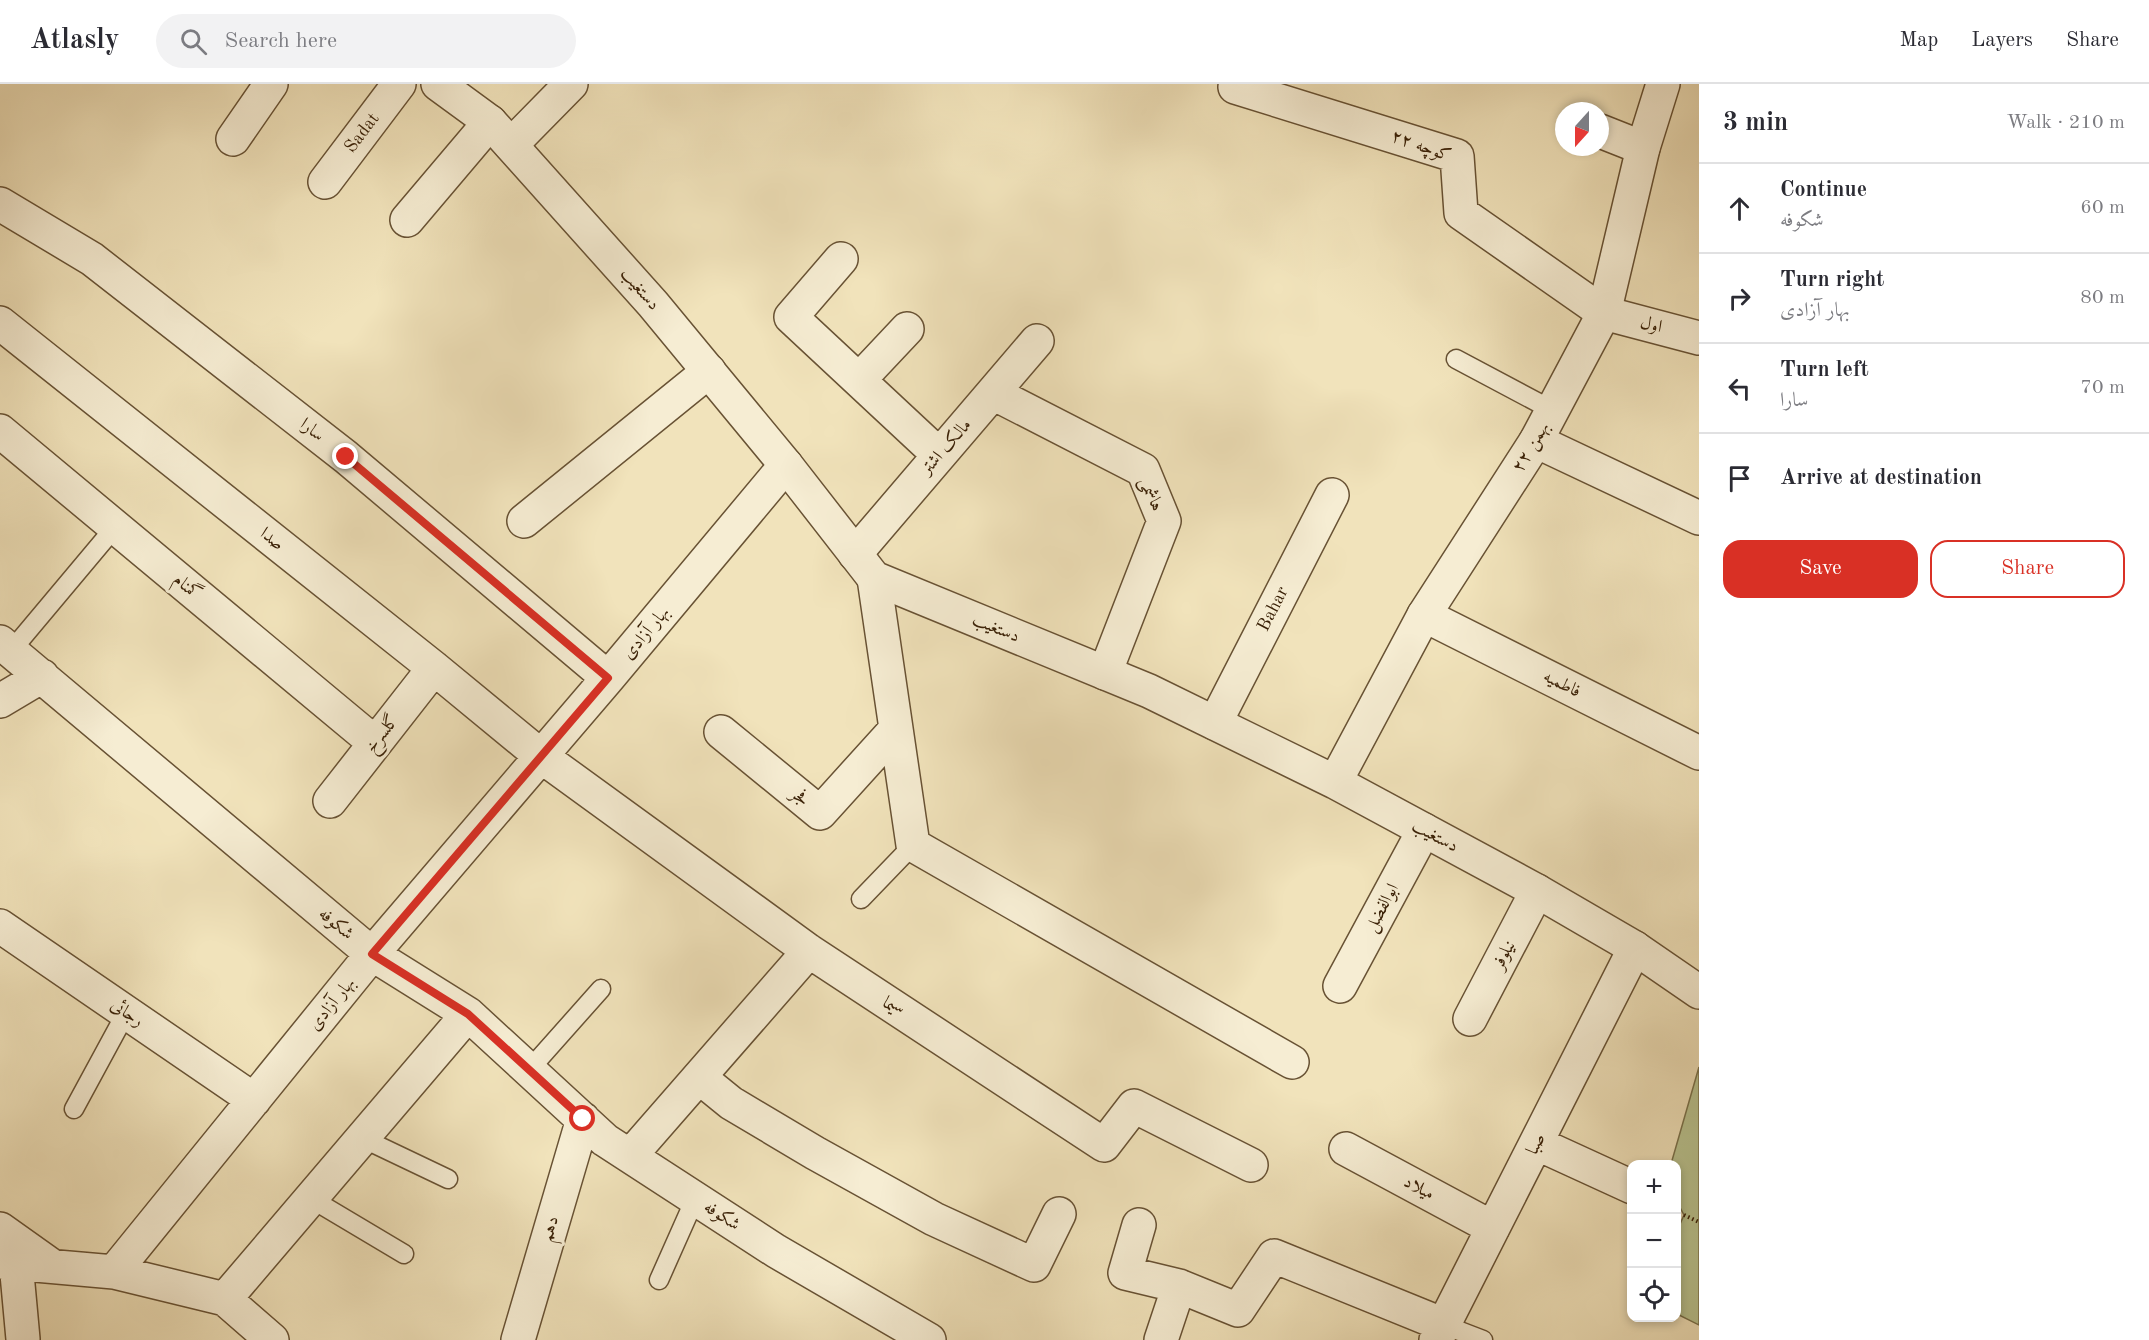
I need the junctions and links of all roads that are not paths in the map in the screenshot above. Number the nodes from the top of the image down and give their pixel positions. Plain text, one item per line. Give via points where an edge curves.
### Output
1 (271, 84) edge
2 (399, 84) edge
3 (438, 84) edge
4 (571, 84) edge
5 (1663, 84) edge
6 (1234, 87) dead end
7 (501, 133) junction
8 (1609, 135) edge
9 (233, 139) dead end
10 (1643, 148) junction
11 (325, 182) dead end
12 (0, 204) edge
13 (407, 220) dead end
14 (841, 259) dead end
15 (1604, 313) junction
16 (0, 323) edge
17 (907, 329) dead end
18 (1699, 338) edge
19 (1037, 341) dead end
20 (1456, 359) dead end
21 (709, 371) junction
22 (859, 380) junction
23 (993, 393) junction
24 (1552, 410) junction
25 (0, 431) edge
26 (1536, 441) junction
27 (939, 455) junction
28 (786, 465) junction
29 (1332, 495) dead end
30 (1699, 518) edge
31 (524, 521) dead end
32 (115, 527) junction
33 (864, 566) junction
34 (1424, 615) junction
35 (6, 646) edge
36 (434, 668) junction
37 (1105, 673) junction
38 (42, 676) junction
39 (608, 678) junction
40 (0, 701) edge
41 (1215, 723) junction
42 (896, 729) junction
43 (721, 732) dead end
44 (375, 743) junction
45 (1699, 753) edge
46 (542, 757) junction
47 (1335, 783) junction
48 (330, 801) dead end
49 (1424, 830) junction
50 (913, 845) junction
51 (1537, 891) junction
52 (861, 899) dead end
53 (0, 926) edge
54 (1635, 948) junction
55 (809, 951) junction
56 (372, 954) junction
57 (1340, 986) dead end
58 (601, 989) dead end
59 (1699, 992) edge
60 (126, 1013) junction
61 (468, 1014) junction
62 (1470, 1019) dead end
63 (1292, 1062) dead end
64 (529, 1070) junction
65 (699, 1077) junction
66 (254, 1100) junction
67 (74, 1109) dead end
68 (583, 1119) junction
69 (362, 1138) junction
70 (1536, 1143) junction
71 (1346, 1149) dead end
72 (630, 1156) junction
73 (1251, 1166) dead end
74 (448, 1179) dead end
75 (1627, 1185) edge
76 (310, 1198) junction
77 (695, 1199) junction
78 (1059, 1214) dead end
79 (1139, 1225) dead end
80 (0, 1228) edge
81 (1493, 1228) junction
82 (404, 1254) dead end
83 (8, 1262) edge
84 (53, 1266) junction
85 (114, 1272) junction
86 (658, 1280) dead end
87 (1179, 1286) junction
88 (225, 1299) junction
89 (1440, 1332) edge
90 (16, 1338) edge
91 (272, 1340) edge
92 (518, 1340) edge
93 (929, 1340) edge
94 (1161, 1340) edge
95 (1483, 1340) edge

1 - 9 street
2 - 11 street, Sadat
3 - 7 street, دستغیب
4 - 7 street
5 - 10 street, ۲۲ بهمن
6 - 15 street, کوچه ۲۲ via 1457,156 1461,213
7 - 13 street
7 - 21 street, دستغیب
8 - 10 street
10 - 15 street, ۲۲ بهمن
12 - 39 street, سارا via 92,259 337,449
14 - 22 street via 791,317
15 - 18 street, اول
15 - 24 street, ۲۲ بهمن
16 - 36 street, صدا
17 - 22 street
19 - 23 street, مالک اشتر
20 - 24 lane
21 - 28 street, دستغیب
21 - 31 street
22 - 27 street
23 - 27 street, مالک اشتر
23 - 37 street, هاشمی via 1143,470 1164,521
24 - 26 street, ۲۲ بهمن
25 - 32 street, گمنام
26 - 30 street
26 - 34 street, ۲۲ بهمن
27 - 33 street, مالک اشتر
28 - 33 street, دستغیب
28 - 39 street, بهار آزادی
29 - 41 street, Bahar
32 - 35 lane
32 - 44 street, گمنام
33 - 37 street, دستغیب
33 - 42 street
34 - 45 street, فاطمیه
34 - 47 street, ۲۲ بهمن
35 - 38 street, شکوفه
36 - 44 street, گلسرخ
36 - 46 street, صدا
37 - 41 street, دستغیب
38 - 40 street
38 - 56 street, شکوفه
39 - 46 street, بهار آزادی
41 - 47 street, دستغیب
42 - 43 street, فجر via 820,813
42 - 50 street
44 - 48 street, گلسرخ
46 - 55 street, سیما
46 - 56 street, بهار آزادی
47 - 49 street, دستغیب
49 - 51 street, دستغیب
49 - 57 street, ابوالفضل
50 - 52 lane
50 - 63 street
51 - 54 street, دستغیب
51 - 62 street, نیلوفر
53 - 60 street, رجائی
54 - 59 street, دستغیب
54 - 70 street, صبا
55 - 65 street
55 - 73 street, سیما via 1104,1145 1134,1106
56 - 61 street, شکوفه
56 - 66 street, بهار آزادی
58 - 64 lane
60 - 66 street, رجائی
60 - 67 lane
61 - 64 street, شکوفه
61 - 69 street
64 - 68 street, شکوفه
65 - 72 street
65 - 78 street via 731,1103 815,1153 934,1219 1034,1265
66 - 85 street, بهار آزادی
68 - 72 street, شکوفه
68 - 92 street, دهم
69 - 74 lane
69 - 76 street
70 - 75 street
70 - 81 street, صبا
71 - 81 street, میلاد
72 - 77 street, شکوفه
76 - 82 lane
76 - 88 street
77 - 86 lane
77 - 93 street, شکوفه
79 - 87 street via 1125,1273
80 - 84 street
81 - 89 street, صبا
83 - 84 street
83 - 90 street
84 - 85 street
85 - 88 street
87 - 89 street via 1238,1310 1274,1256
87 - 94 street
88 - 91 street
89 - 95 lane

